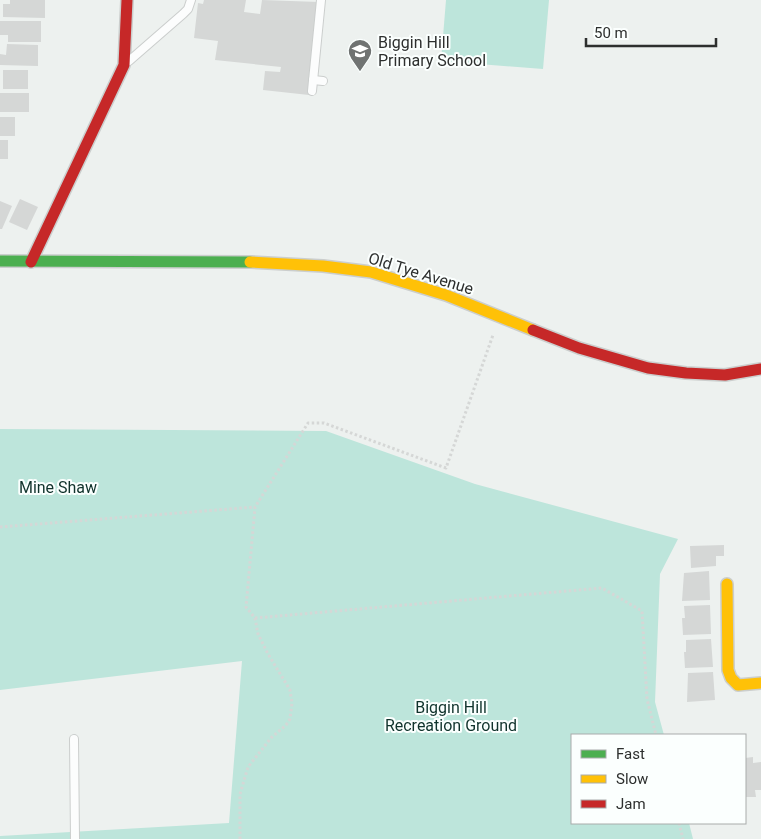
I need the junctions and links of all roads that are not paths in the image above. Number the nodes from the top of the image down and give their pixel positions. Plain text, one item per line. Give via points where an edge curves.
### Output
1 (127, 0) edge
2 (191, 0) edge
3 (321, 0) edge
4 (124, 65) junction
5 (313, 80) junction
6 (323, 81) dead end
7 (312, 91) dead end
8 (0, 261) edge
9 (31, 262) junction
10 (761, 369) edge
11 (727, 584) dead end
12 (761, 683) edge
13 (74, 739) dead end
14 (75, 839) edge

1 - 4 street
2 - 4 lane via 183,14
3 - 5 lane
4 - 9 street
5 - 6 lane
5 - 7 lane
8 - 9 street, Old Tye Avenue
9 - 10 street, Old Tye Avenue via 269,262 371,272 446,295 579,348 648,368 725,375
11 - 12 street via 728,670 738,685
13 - 14 lane

